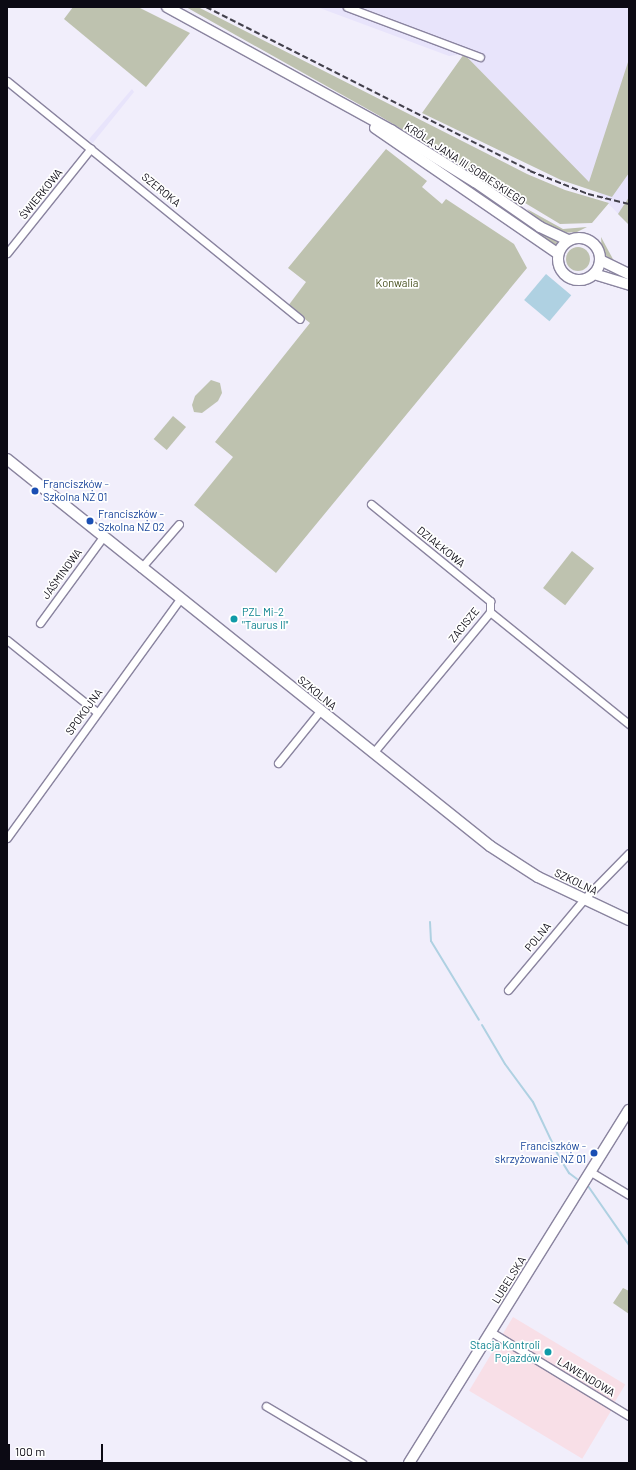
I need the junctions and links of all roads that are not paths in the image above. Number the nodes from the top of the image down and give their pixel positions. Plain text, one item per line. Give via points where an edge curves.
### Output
1 (167, 7) edge
2 (347, 7) edge
3 (480, 57) dead end
4 (7, 81) edge
5 (348, 108) junction
6 (91, 148) junction
7 (568, 240) junction
8 (7, 253) edge
9 (558, 254) junction
10 (600, 260) junction
11 (594, 274) junction
12 (629, 274) edge
13 (629, 285) edge
14 (300, 318) dead end
15 (7, 460) edge
16 (371, 504) dead end
17 (179, 524) dead end
18 (103, 537) junction
19 (141, 568) junction
20 (180, 599) junction
21 (490, 612) junction
22 (40, 623) dead end
23 (7, 640) edge
24 (320, 711) junction
25 (97, 712) junction
26 (629, 724) edge
27 (373, 753) junction
28 (278, 763) dead end
29 (7, 838) edge
30 (629, 853) edge
31 (584, 899) junction
32 (629, 920) edge
33 (508, 990) dead end
34 (629, 1110) edge
35 (591, 1172) junction
36 (629, 1195) edge
37 (491, 1332) junction
38 (266, 1406) dead end
39 (629, 1416) edge
40 (362, 1463) edge
41 (409, 1463) edge

1 - 5 main road, KRÓLA JANA III SOBIESKIEGO
2 - 3 street
4 - 6 street, SZEROKA
5 - 7 main road, KRÓLA JANA III SOBIESKIEGO via 391,130 475,182 540,227
5 - 9 main road, KRÓLA JANA III SOBIESKIEGO
6 - 8 street, ŚWIERKOWA
6 - 14 street, SZEROKA
7 - 9 main road
7 - 10 main road via 579,237 590,241 597,248
9 - 11 main road via 560,269 568,278 583,280
10 - 11 main road
10 - 12 main road
11 - 13 main road
15 - 18 main road, SZKOLNA
16 - 21 street, DZIAŁKOWA via 490,601
17 - 19 street
18 - 19 main road, SZKOLNA
18 - 22 street, JAŚMINOWA
19 - 20 main road, SZKOLNA
20 - 24 main road, SZKOLNA
20 - 25 street, SPOKOJNA
21 - 26 street, ZACISZE
21 - 27 street, ZACISZE
23 - 25 street
24 - 27 main road, SZKOLNA
24 - 28 street
25 - 29 street, SPOKOJNA
27 - 31 main road, SZKOLNA via 495,850 530,873
30 - 31 street, POLNA
31 - 32 main road, SZKOLNA
31 - 33 street, POLNA
34 - 35 main road, LUBELSKA
35 - 36 street
35 - 37 main road, LUBELSKA
37 - 39 street, LAWENDOWA
37 - 41 main road, LUBELSKA
38 - 40 street

